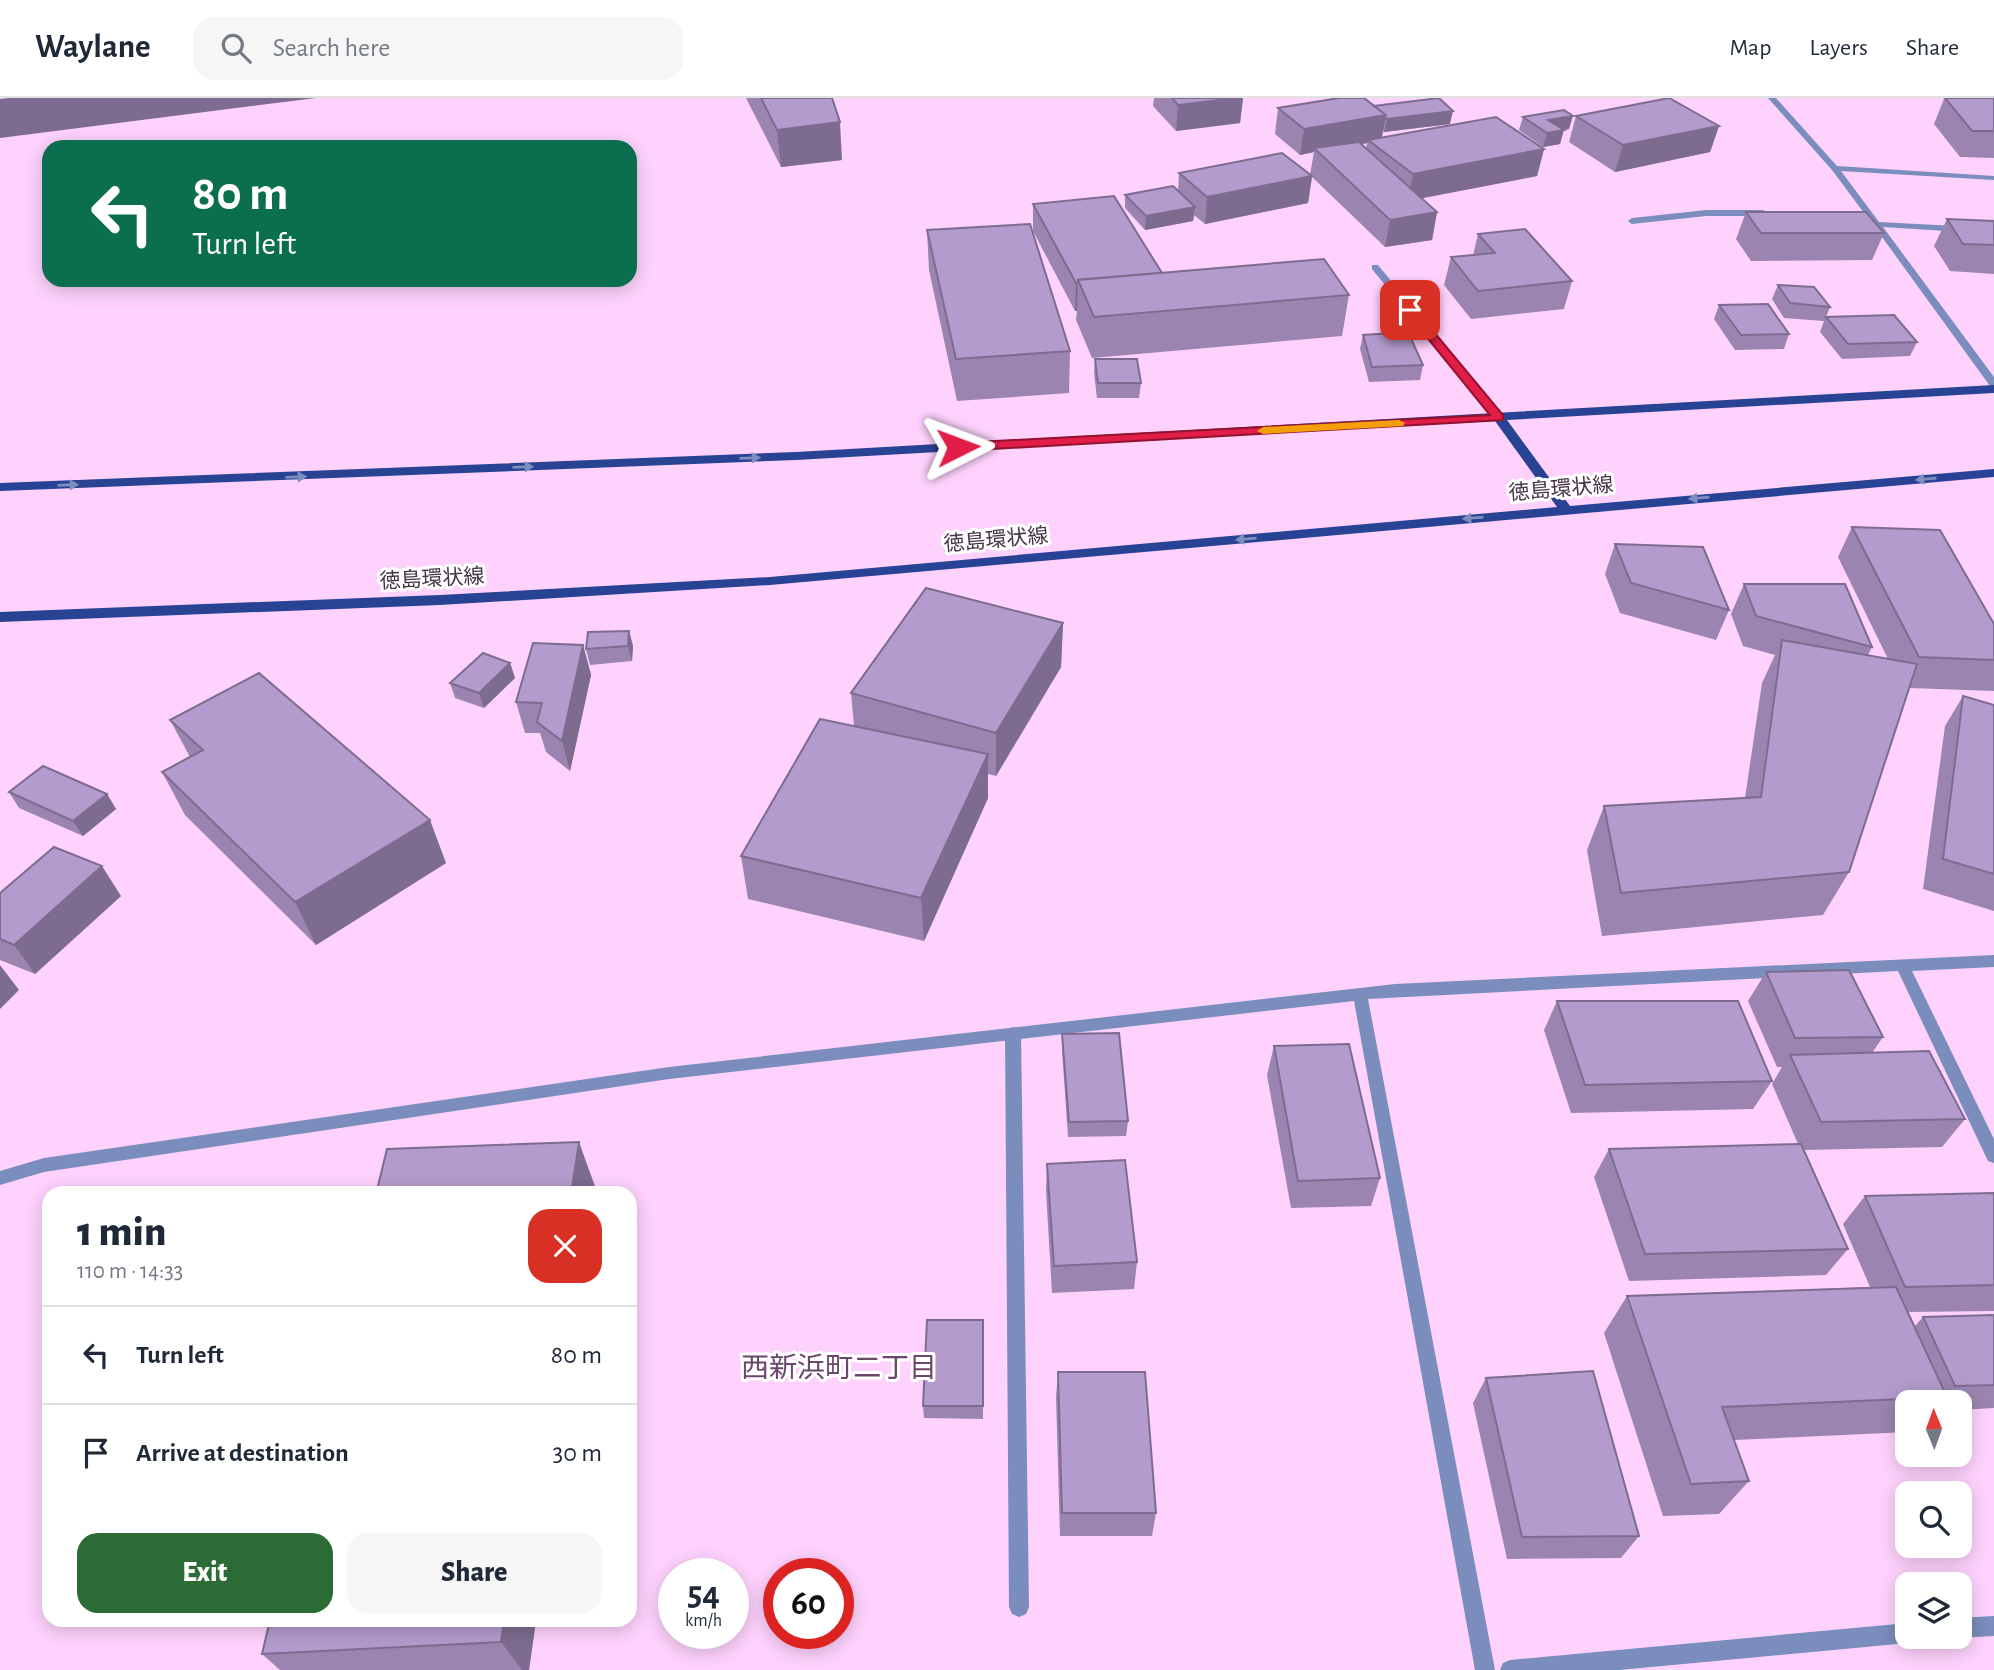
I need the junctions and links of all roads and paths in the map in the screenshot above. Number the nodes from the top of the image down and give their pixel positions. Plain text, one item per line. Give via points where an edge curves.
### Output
1 (1772, 98) edge
2 (1835, 167) junction
3 (1994, 178) edge
4 (1774, 213) edge
5 (1632, 221) dead end
6 (1852, 222) edge
7 (1878, 225) junction
8 (1994, 232) edge
9 (1375, 267) dead end
10 (1994, 386) edge
11 (1499, 418) junction
12 (1994, 473) edge
13 (0, 487) edge
14 (1566, 510) junction
15 (0, 617) edge
16 (1994, 961) edge
17 (1902, 965) junction
18 (1360, 994) junction
19 (1013, 1033) junction
20 (1994, 1156) edge
21 (0, 1178) edge
22 (1019, 1608) dead end
23 (1994, 1626) edge
24 (1972, 1627) edge
25 (1895, 1634) edge
26 (1485, 1670) edge
27 (1510, 1670) edge

1 - 2 street
2 - 3 street
2 - 7 street
4 - 5 street via 1706,213
6 - 7 street
7 - 8 street
7 - 10 street
9 - 11 street
10 - 11 main road
13 -> 11 main road via 796,456
11 - 14 main road
12 -> 14 main road, 徳島環状線
14 -> 15 main road, 徳島環状線 via 770,581 440,600
16 - 17 street
17 - 18 street
17 - 20 street
18 - 19 street
18 - 26 street
19 - 21 street via 656,1075 44,1165
19 - 22 street
23 - 24 street
25 - 27 street

